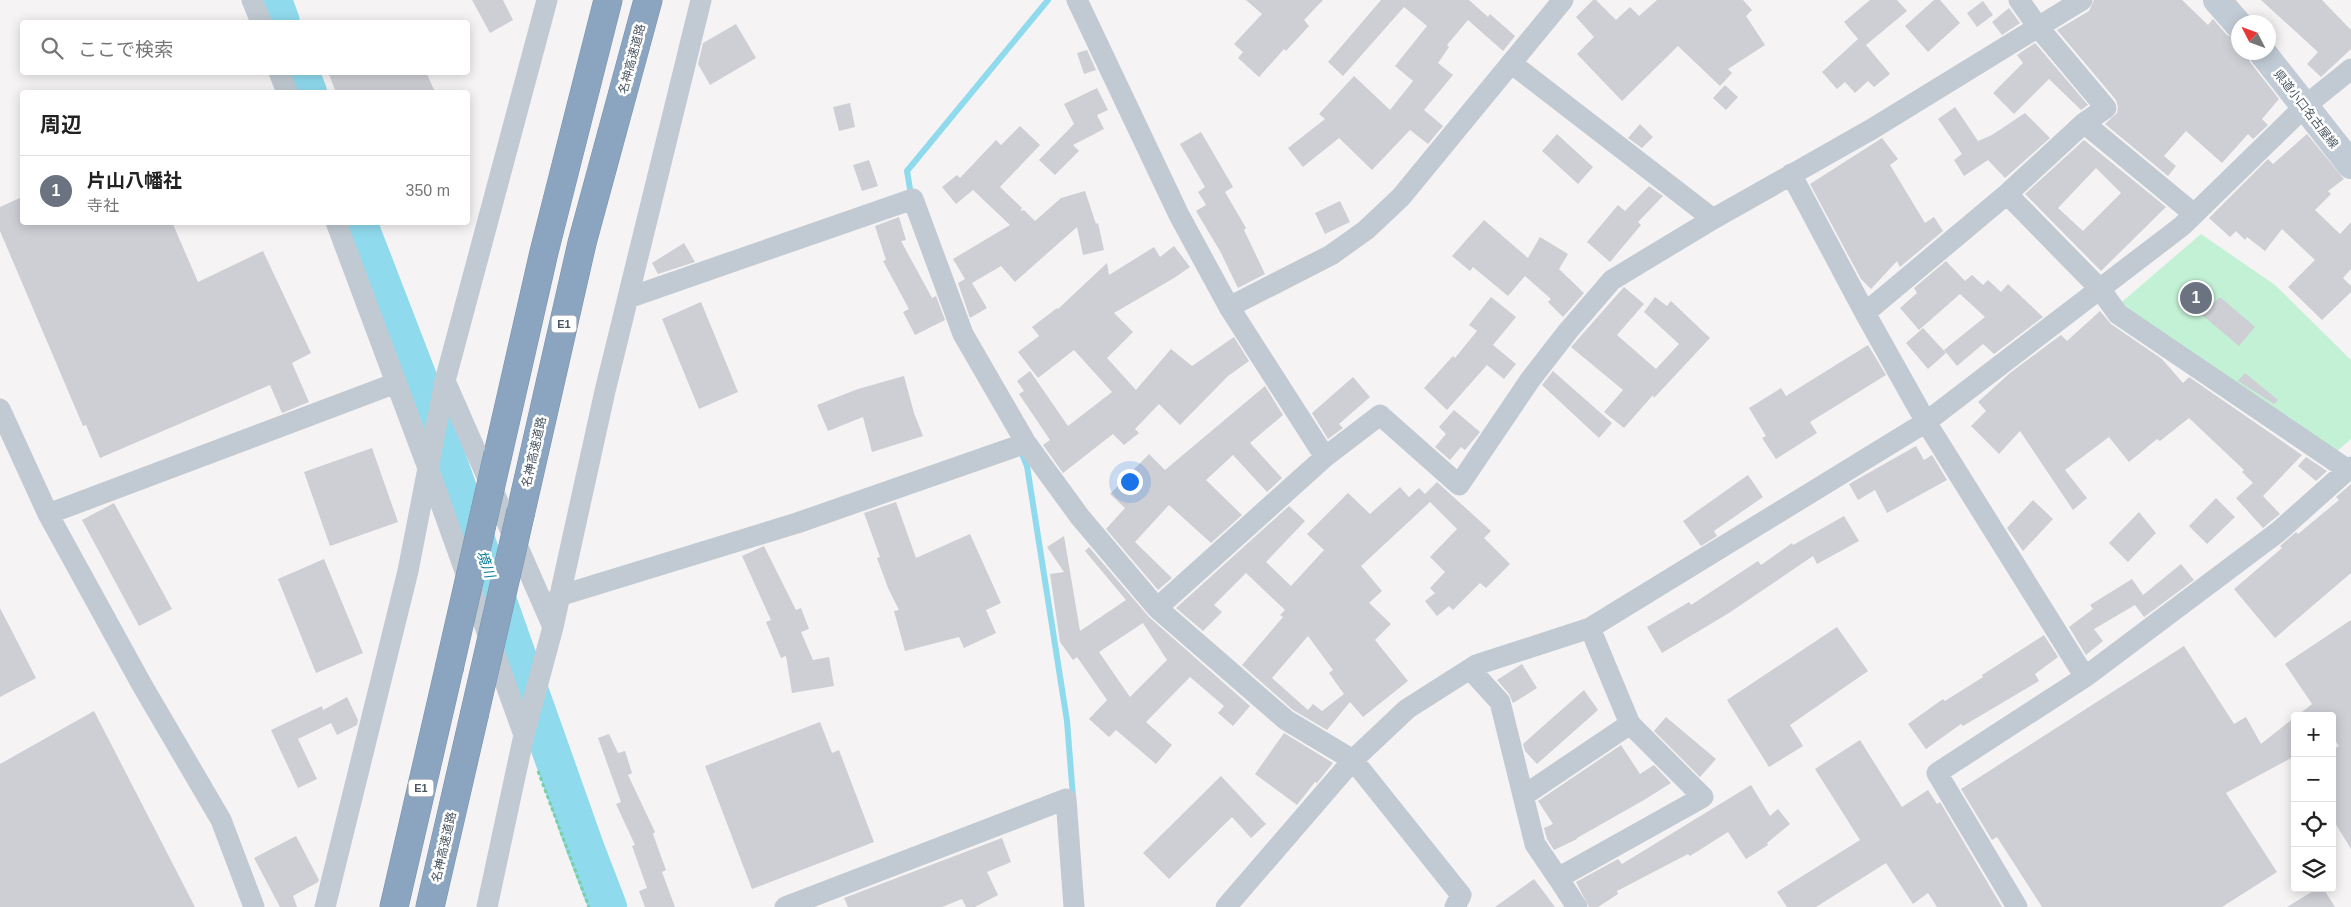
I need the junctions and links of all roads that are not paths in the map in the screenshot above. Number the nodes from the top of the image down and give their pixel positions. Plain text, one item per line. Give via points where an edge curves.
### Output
1 (252, 0) edge
2 (547, 0) edge
3 (608, 0) edge
4 (648, 0) edge
5 (702, 0) edge
6 (1077, 0) edge
7 (1563, 0) edge
8 (2019, 0) edge
9 (2082, 0) edge
10 (2217, 0) edge
11 (2231, 16) edge
12 (260, 20) edge
13 (2038, 27) junction
14 (2268, 60) edge
15 (1511, 63) junction
16 (2351, 69) edge
17 (280, 75) edge
18 (286, 90) edge
19 (2305, 106) junction
20 (2084, 123) junction
21 (2351, 165) edge
22 (1791, 174) junction
23 (2007, 194) junction
24 (2194, 214) junction
25 (1713, 219) junction
26 (337, 225) edge
27 (2100, 289) junction
28 (628, 298) junction
29 (1228, 307) junction
30 (1865, 313) junction
31 (445, 381) junction
32 (396, 383) junction
33 (0, 409) edge
34 (1926, 422) junction
35 (1026, 443) junction
36 (1325, 457) junction
37 (428, 468) junction
38 (2350, 468) edge
39 (48, 514) junction
40 (559, 596) junction
41 (1157, 608) junction
42 (1590, 628) junction
43 (551, 633) junction
44 (1470, 669) junction
45 (2085, 677) junction
46 (1630, 724) junction
47 (524, 735) junction
48 (1353, 760) junction
49 (1523, 796) junction
50 (1558, 878) junction
51 (254, 907) edge
52 (325, 907) edge
53 (394, 907) edge
54 (430, 907) edge
55 (487, 907) edge
56 (785, 907) edge
57 (1074, 907) edge
58 (1226, 907) edge
59 (1455, 907) edge
60 (1577, 907) edge
61 (2017, 907) edge

1 - 12 street
2 - 31 street
3 - 53 highway, E1, bridge via 544,252
4 - 54 highway, 名神高速道路 / E1, bridge via 582,243
5 - 28 street
6 - 29 street via 1179,215
7 - 15 street
8 - 13 street
9 - 13 street
10 - 11 main road
13 - 20 street via 2106,108
13 - 22 street via 1872,129
14 - 19 main road, 県道小口名古屋線
15 - 25 street
15 - 29 street via 1400,197 1366,230 1331,255
16 - 19 street
17 - 18 street
19 - 21 main road, 県道小口名古屋線
19 - 24 street
20 - 23 street
20 - 24 street
22 - 25 street
22 - 30 street
23 - 27 street
23 - 30 street
24 - 27 street
25 - 36 street via 1612,280 1530,380 1459,485 1380,415
26 - 32 street
27 - 34 street
27 - 38 street via 2118,314
28 - 35 street via 913,199 963,334
28 - 40 street
29 - 36 street
30 - 34 street
31 - 37 street
31 - 43 street
32 - 37 street
32 - 39 street
33 - 39 street
34 - 42 street
34 - 45 street
35 - 40 street via 797,523
35 - 41 street via 1080,517
36 - 41 street
37 - 47 street
37 - 52 street via 408,571
38 - 45 street via 2278,532
39 - 51 street via 221,820
40 - 43 street
41 - 48 street via 1286,720
42 - 44 street
42 - 46 street
43 - 47 street
44 - 48 street via 1407,710
44 - 49 street via 1500,702
45 - 61 street via 1937,773
46 - 49 street
46 - 50 street via 1703,797
47 - 55 street
48 - 58 street
48 - 59 street via 1461,895
49 - 50 street via 1535,844
50 - 60 street
56 - 57 street via 1066,799

